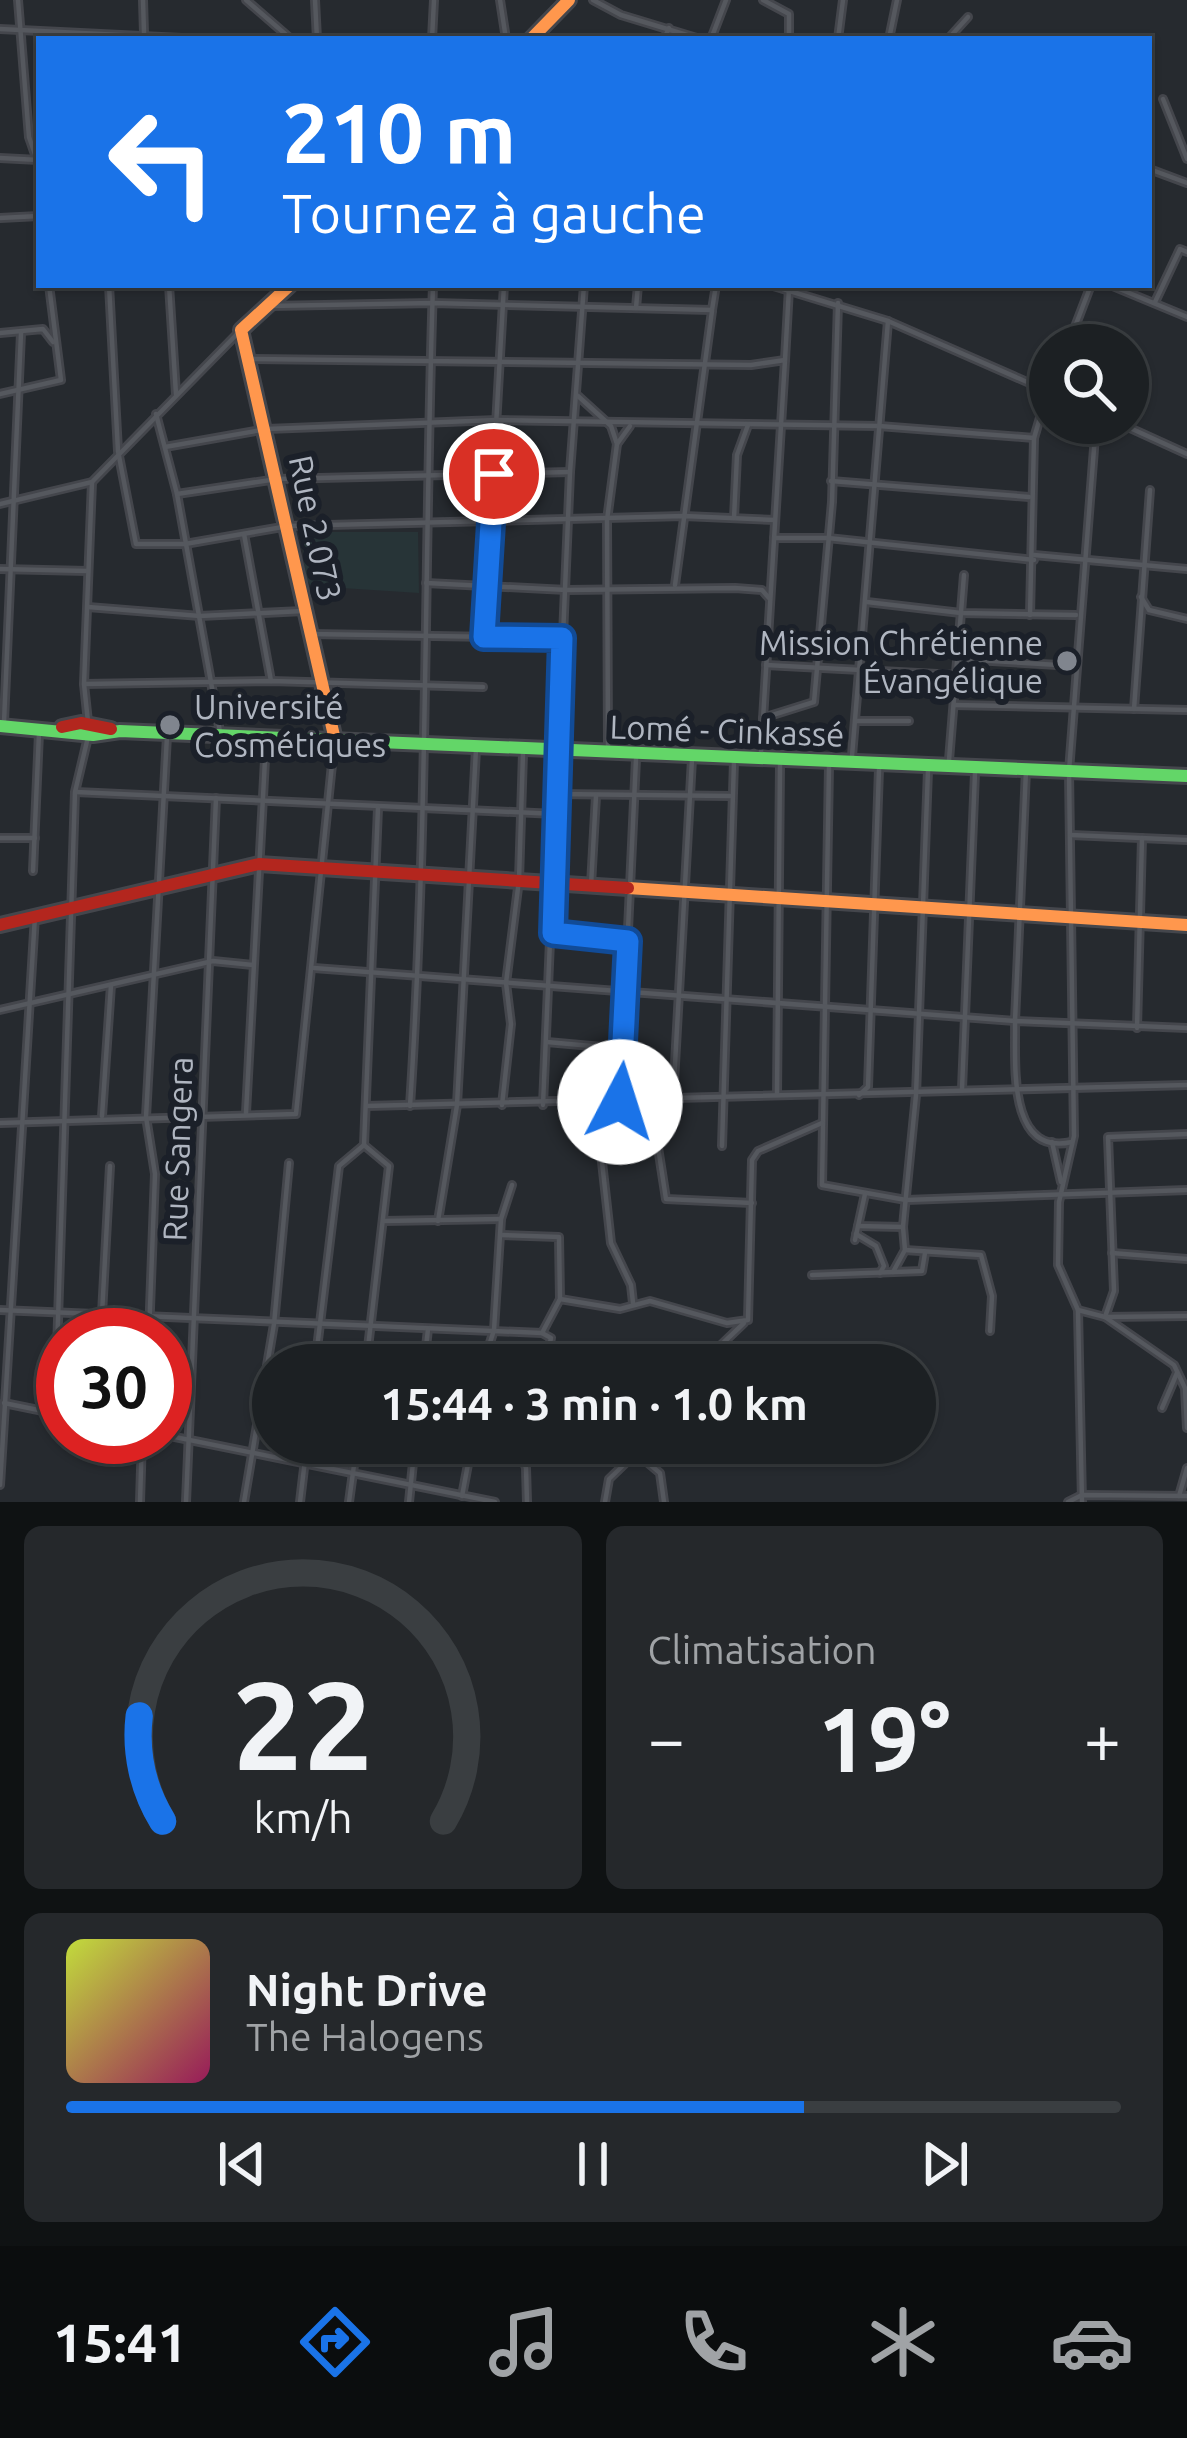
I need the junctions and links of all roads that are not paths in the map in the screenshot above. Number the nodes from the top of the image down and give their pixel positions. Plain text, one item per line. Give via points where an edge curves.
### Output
1 (18, 0) edge
2 (143, 0) edge
3 (246, 0) edge
4 (315, 0) edge
5 (434, 0) edge
6 (500, 0) edge
7 (569, 0) edge
8 (593, 0) edge
9 (726, 0) edge
10 (764, 0) edge
11 (843, 0) edge
12 (897, 0) edge
13 (255, 3) edge
14 (968, 16) dead end
15 (0, 28) edge
16 (669, 28) junction
17 (17, 29) junction
18 (116, 36) edge
19 (144, 36) edge
20 (288, 36) edge
21 (317, 36) edge
22 (432, 36) edge
23 (506, 36) edge
24 (534, 36) edge
25 (665, 36) edge
26 (692, 36) edge
27 (712, 36) edge
28 (789, 36) edge
29 (838, 36) edge
30 (890, 36) edge
31 (951, 36) edge
32 (1163, 99) dead end
33 (1183, 132) edge
34 (36, 155) edge
35 (0, 158) edge
36 (1187, 159) edge
37 (36, 160) edge
38 (1152, 172) edge
39 (1187, 183) edge
40 (36, 217) edge
41 (0, 218) edge
42 (1187, 252) edge
43 (49, 288) edge
44 (109, 288) edge
45 (169, 288) edge
46 (284, 288) edge
47 (433, 288) edge
48 (504, 288) edge
49 (583, 288) edge
50 (638, 288) edge
51 (716, 288) edge
52 (789, 288) joint
53 (1090, 288) edge
54 (1118, 288) edge
55 (1156, 302) junction
56 (433, 303) junction
57 (838, 303) junction
58 (269, 306) junction
59 (502, 306) junction
60 (579, 308) junction
61 (636, 308) junction
62 (712, 310) junction
63 (1187, 316) edge
64 (888, 320) junction
65 (1076, 324) edge
66 (241, 330) junction
67 (0, 333) edge
68 (21, 333) junction
69 (55, 345) junction
70 (431, 358) junction
71 (251, 359) junction
72 (785, 360) junction
73 (704, 361) junction
74 (501, 362) junction
75 (577, 364) junction
76 (1029, 380) edge
77 (16, 390) junction
78 (0, 394) edge
79 (176, 394) junction
80 (577, 396) junction
81 (156, 414) junction
82 (497, 420) junction
83 (781, 423) junction
84 (748, 424) junction
85 (429, 425) junction
86 (578, 425) junction
87 (694, 425) junction
88 (831, 425) junction
89 (611, 426) junction
90 (629, 426) junction
91 (879, 426) junction
92 (267, 429) junction
93 (1149, 437) edge
94 (1029, 438) edge
95 (617, 444) junction
96 (1034, 444) edge
97 (1094, 444) edge
98 (165, 447) junction
99 (118, 451) junction
100 (1187, 454) edge
101 (570, 472) junction
102 (427, 473) junction
103 (494, 474) junction
104 (278, 478) junction
105 (832, 481) junction
106 (92, 482) junction
107 (878, 484) junction
108 (1150, 490) dead end
109 (177, 494) junction
110 (1032, 498) junction
111 (10, 502) junction
112 (0, 504) edge
113 (684, 516) junction
114 (734, 518) junction
115 (608, 520) junction
116 (775, 520) junction
117 (425, 522) junction
118 (568, 522) junction
119 (491, 524) junction
120 (288, 526) junction
121 (244, 533) junction
122 (774, 538) junction
123 (828, 538) junction
124 (185, 544) junction
125 (870, 545) junction
126 (1034, 557) junction
127 (1084, 561) junction
128 (1143, 568) junction
129 (0, 569) edge
130 (9, 569) junction
131 (1187, 569) edge
132 (88, 571) junction
133 (964, 575) dead end
134 (426, 583) junction
135 (675, 585) junction
136 (487, 588) junction
137 (610, 589) junction
138 (567, 590) junction
139 (1141, 597) junction
140 (770, 600) junction
141 (867, 602) junction
142 (88, 607) junction
143 (306, 610) junction
144 (961, 613) junction
145 (1030, 614) junction
146 (1078, 615) junction
147 (200, 616) junction
148 (259, 616) junction
149 (1187, 620) edge
150 (426, 633) junction
151 (311, 634) junction
152 (9, 637) junction
153 (484, 637) junction
154 (0, 638) edge
155 (562, 638) junction
156 (958, 658) junction
157 (766, 665) junction
158 (1075, 666) junction
159 (817, 668) junction
160 (861, 671) junction
161 (956, 675) junction
162 (271, 681) junction
163 (322, 682) junction
164 (3, 683) edge
165 (426, 683) junction
166 (83, 684) junction
167 (210, 684) junction
168 (483, 687) dead end
169 (954, 705) junction
170 (1074, 709) junction
171 (1134, 709) junction
172 (1187, 710) edge
173 (763, 718) junction
174 (856, 721) junction
175 (909, 721) dead end
176 (2, 726) edge
177 (39, 728) junction
178 (84, 730) junction
179 (167, 733) junction
180 (220, 735) junction
181 (266, 737) junction
182 (334, 740) junction
183 (426, 742) junction
184 (476, 746) junction
185 (523, 748) junction
186 (558, 749) junction
187 (608, 752) junction
188 (636, 753) junction
189 (692, 753) junction
190 (734, 756) junction
191 (760, 758) junction
192 (780, 759) junction
193 (829, 761) junction
194 (852, 762) junction
195 (879, 763) junction
196 (928, 765) junction
197 (948, 766) junction
198 (975, 767) junction
199 (1026, 769) junction
200 (1069, 771) junction
201 (1187, 776) edge
202 (75, 792) junction
203 (556, 794) junction
204 (733, 795) junction
205 (164, 796) junction
206 (596, 796) junction
207 (216, 798) junction
208 (635, 798) junction
209 (689, 799) junction
210 (264, 802) junction
211 (331, 806) junction
212 (378, 808) junction
213 (426, 810) junction
214 (474, 811) junction
215 (521, 813) junction
216 (556, 814) junction
217 (1071, 836) junction
218 (0, 838) edge
219 (35, 838) junction
220 (1142, 838) junction
221 (1187, 840) edge
222 (259, 864) junction
223 (322, 864) junction
224 (374, 868) junction
225 (33, 871) dead end
226 (421, 872) junction
227 (214, 874) junction
228 (468, 876) junction
229 (519, 880) junction
230 (554, 882) junction
231 (159, 885) junction
232 (591, 885) junction
233 (632, 888) junction
234 (684, 892) junction
235 (728, 895) junction
236 (781, 897) junction
237 (825, 902) junction
238 (874, 905) junction
239 (73, 906) junction
240 (920, 908) junction
241 (971, 912) junction
242 (1018, 913) junction
243 (35, 916) junction
244 (1072, 916) junction
245 (1139, 918) junction
246 (0, 925) edge
247 (1187, 925) edge
248 (553, 933) junction
249 (628, 941) junction
250 (212, 962) junction
251 (254, 965) junction
252 (314, 968) junction
253 (154, 974) junction
254 (369, 974) junction
255 (418, 975) junction
256 (463, 978) junction
257 (506, 983) junction
258 (111, 985) junction
259 (549, 985) junction
260 (627, 992) junction
261 (680, 994) junction
262 (69, 996) junction
263 (728, 998) junction
264 (32, 1003) junction
265 (777, 1003) junction
266 (823, 1006) junction
267 (870, 1009) junction
268 (0, 1010) edge
269 (919, 1012) junction
270 (966, 1014) junction
271 (1015, 1021) junction
272 (1072, 1025) junction
273 (1137, 1028) junction
274 (1187, 1028) edge
275 (548, 1042) junction
276 (626, 1049) junction
277 (1073, 1085) junction
278 (1187, 1085) edge
279 (868, 1087) junction
280 (1017, 1087) junction
281 (962, 1089) junction
282 (916, 1095) junction
283 (856, 1097) junction
284 (875, 1097) junction
285 (776, 1098) junction
286 (821, 1098) junction
287 (723, 1099) junction
288 (651, 1100) junction
289 (673, 1100) junction
290 (620, 1102) junction
291 (502, 1105) junction
292 (543, 1105) junction
293 (366, 1106) junction
294 (410, 1106) junction
295 (457, 1106) junction
296 (246, 1113) junction
297 (102, 1116) junction
298 (200, 1116) junction
299 (146, 1117) junction
300 (63, 1120) junction
301 (0, 1123) edge
302 (824, 1123) junction
303 (23, 1124) junction
304 (598, 1126) dead end
305 (1187, 1134) edge
306 (1052, 1142) junction
307 (1073, 1142) junction
308 (364, 1145) junction
309 (722, 1146) dead end
310 (289, 1163) dead end
311 (110, 1166) dead end
312 (512, 1185) dead end
313 (1062, 1190) junction
314 (1187, 1190) edge
315 (1107, 1193) junction
316 (865, 1194) junction
317 (906, 1200) junction
318 (752, 1203) junction
319 (501, 1219) junction
320 (383, 1221) junction
321 (438, 1221) junction
322 (903, 1227) junction
323 (856, 1233) junction
324 (501, 1235) junction
325 (905, 1250) junction
326 (925, 1253) junction
327 (1112, 1253) junction
328 (1187, 1259) edge
329 (886, 1271) junction
330 (812, 1275) dead end
331 (560, 1299) junction
332 (633, 1303) junction
333 (56, 1308) edge
334 (102, 1308) edge
335 (149, 1308) edge
336 (1078, 1310) junction
337 (4, 1311) edge
338 (36, 1312) edge
339 (1187, 1316) edge
340 (1105, 1317) junction
341 (192, 1320) edge
342 (195, 1320) junction
343 (748, 1320) junction
344 (274, 1324) junction
345 (320, 1324) junction
346 (371, 1324) junction
347 (428, 1328) junction
348 (494, 1330) junction
349 (990, 1330) dead end
350 (542, 1333) junction
351 (318, 1344) edge
352 (369, 1344) edge
353 (426, 1344) edge
354 (490, 1344) edge
355 (549, 1344) edge
356 (726, 1344) edge
357 (1177, 1373) junction
358 (192, 1392) edge
359 (2, 1403) edge
360 (1162, 1408) dead end
361 (36, 1410) edge
362 (1187, 1428) edge
363 (192, 1440) edge
364 (250, 1453) junction
365 (141, 1464) edge
366 (188, 1464) edge
367 (305, 1464) edge
368 (318, 1464) edge
369 (354, 1464) edge
370 (413, 1464) edge
371 (468, 1464) edge
372 (525, 1464) edge
373 (625, 1464) edge
374 (646, 1464) edge
375 (1187, 1468) edge
376 (353, 1475) junction
377 (0, 1485) edge
378 (410, 1487) junction
379 (462, 1496) junction
380 (1183, 1496) edge
381 (1082, 1499) edge
382 (140, 1502) edge
383 (186, 1502) edge
384 (244, 1502) edge
385 (300, 1502) edge
386 (349, 1502) edge
387 (409, 1502) edge
388 (495, 1502) edge
389 (526, 1502) edge
390 (605, 1502) edge
391 (664, 1502) edge
392 (1068, 1502) edge

1 - 17 street
2 - 19 street
3 - 13 street
4 - 21 street
5 - 22 street
6 - 23 street
7 - 24 main road
8 - 16 street
9 - 27 street
10 - 28 street via 789,14
11 - 29 street
12 - 30 street
13 - 20 street
14 - 31 street
15 - 17 street
16 - 25 street
16 - 26 street
17 - 18 street
17 - 34 street
32 - 33 street
33 - 36 street
35 - 37 street
38 - 39 street
40 - 41 street
42 - 55 street via 1180,250
43 - 69 street
44 - 99 street
45 - 79 street
46 - 58 main road
47 - 56 street
48 - 59 street
49 - 60 street
50 - 61 street
51 - 62 street
52 - 57 street
52 - 72 street
53 - 65 street
54 - 55 street
55 - 63 street
56 - 58 street
56 - 59 street
56 - 70 street
57 - 64 street
57 - 88 street
58 - 66 main road
59 - 60 street
59 - 74 street
60 - 61 street
60 - 75 street
61 - 62 street
62 - 73 street
64 - 76 street
64 - 91 street
66 - 71 main road, Rue 2.073
66 - 79 street
67 - 68 street
68 - 69 street via 43,328
68 - 77 street
69 - 77 street via 61,380
70 - 71 street
70 - 74 street
70 - 85 street
71 - 92 main road, Rue 2.073
72 - 73 street
72 - 83 street
73 - 75 street
73 - 87 street
74 - 75 street
74 - 82 street
75 - 80 street
77 - 78 street
77 - 111 street
79 - 81 street
80 - 86 street
80 - 89 street
81 - 98 street
81 - 99 street
82 - 85 street
82 - 86 street
82 - 103 street
83 - 84 street
83 - 88 street
83 - 116 street
84 - 87 street
84 - 114 street via 737,455
85 - 92 street
85 - 102 street
86 - 89 street
86 - 101 street
87 - 90 street
87 - 113 street
88 - 91 street
88 - 105 street
89 - 90 street
89 - 95 street
90 - 95 street
91 - 94 street
91 - 107 street
92 - 98 street
92 - 104 main road, Rue 2.073
93 - 100 street
95 - 115 street
96 - 110 street
97 - 127 street
98 - 109 street
99 - 106 street
99 - 124 street via 136,544
101 - 103 street
101 - 118 street
102 - 103 street
102 - 104 street
102 - 117 street
103 - 119 street
104 - 109 street
104 - 120 main road, Rue 2.073
105 - 107 street
105 - 123 street
106 - 111 street
106 - 132 street
107 - 110 street
107 - 125 street
108 - 128 street
109 - 124 street
110 - 126 street
111 - 112 street
111 - 130 street
113 - 114 street
113 - 115 street
113 - 135 street
114 - 116 street
115 - 118 street
115 - 137 street
116 - 122 street
117 - 119 street
117 - 120 street
117 - 134 street
118 - 119 street
118 - 138 street
119 - 136 street
120 - 121 street
120 - 143 main road, Rue 2.073
121 - 124 street
121 - 148 street
122 - 123 street
122 - 140 street
123 - 125 street
123 - 159 street
124 - 147 street
125 - 126 street
125 - 141 street
126 - 127 street
126 - 145 street
127 - 128 street
127 - 146 street
128 - 131 street
128 - 139 street
129 - 130 street
130 - 132 street
130 - 152 street
132 - 142 street
133 - 144 street
134 - 136 street
134 - 150 street
135 - 137 street
135 - 140 street via 762,590
136 - 138 street
136 - 153 street
137 - 138 street
137 - 187 street
138 - 155 street
139 - 149 street via 1150,610
139 - 171 street
140 - 157 street
141 - 144 street
141 - 160 street
142 - 147 street
142 - 166 street
143 - 148 street
143 - 151 main road, Rue 2.073
144 - 145 street
144 - 156 street
145 - 146 street
146 - 158 street
147 - 148 street
147 - 167 street
148 - 162 street
150 - 151 street
150 - 153 street
150 - 165 street
151 - 163 main road, Rue 2.073
152 - 154 street
152 - 164 street
153 - 155 street
155 - 186 street
156 - 158 street
156 - 161 street
157 - 159 street
157 - 173 street
158 - 170 street
159 - 160 street
159 - 173 street via 814,702
160 - 161 street
160 - 174 street
161 - 169 street
162 - 163 street
162 - 167 street
163 - 165 street
163 - 182 main road, Rue 2.073
164 - 176 street
165 - 168 street
165 - 183 street
166 - 167 street
166 - 178 street
167 - 180 street
169 - 170 street
169 - 197 street
170 - 171 street
170 - 200 street
171 - 172 street
173 - 191 street
174 - 175 street
174 - 194 street
176 - 177 main road, Lomé - Cinkassé
177 - 178 main road, Lomé - Cinkassé
177 - 219 street
178 - 179 main road, Lomé - Cinkassé
178 - 202 street
179 - 180 main road, Lomé - Cinkassé
179 - 205 street
180 - 181 main road, Lomé - Cinkassé
181 - 182 main road, Lomé - Cinkassé
181 - 210 street
182 - 183 main road, Lomé - Cinkassé
182 - 211 street
183 - 184 main road, Lomé - Cinkassé
183 - 213 street
184 - 185 main road, Lomé - Cinkassé
184 - 214 street
185 - 186 main road, Lomé - Cinkassé
185 - 215 street
186 - 187 main road, Lomé - Cinkassé
186 - 203 street
187 - 188 main road, Lomé - Cinkassé
188 - 189 main road, Lomé - Cinkassé
188 - 208 street
189 - 190 main road, Lomé - Cinkassé
189 - 209 street
190 - 191 main road, Lomé - Cinkassé
190 - 204 street
191 - 192 main road, Lomé - Cinkassé
192 - 193 main road, Lomé - Cinkassé
192 - 236 street
193 - 194 main road, Lomé - Cinkassé
193 - 237 street
194 - 195 main road, Lomé - Cinkassé
195 - 196 main road, Lomé - Cinkassé
195 - 238 street
196 - 197 main road, Lomé - Cinkassé
196 - 240 street
197 - 198 main road, Lomé - Cinkassé
198 - 199 main road, Lomé - Cinkassé
198 - 241 street
199 - 200 main road, Lomé - Cinkassé
199 - 242 street
200 - 201 main road, Lomé - Cinkassé
200 - 217 street
202 - 205 street
202 - 239 street
203 - 206 street
203 - 216 street
204 - 209 street
204 - 235 street
205 - 207 street
205 - 231 street
206 - 208 street
206 - 232 street
207 - 210 street
207 - 227 street, Rue Sangera
208 - 209 street
208 - 233 street
209 - 234 street
210 - 211 street
210 - 222 street
211 - 212 street
211 - 223 street
212 - 213 street
212 - 224 street
213 - 214 street
213 - 226 street
214 - 215 street
214 - 228 street
215 - 216 street
215 - 229 street
216 - 230 street
217 - 220 street
217 - 244 street
218 - 219 street
219 - 225 street
220 - 221 street
220 - 245 street
222 - 223 main road
222 - 227 main road
222 - 251 street
223 - 224 main road
223 - 252 street
224 - 226 main road
224 - 254 street
226 - 228 main road
226 - 255 street
227 - 231 main road
227 - 250 street, Rue Sangera
228 - 229 main road
228 - 256 street
229 - 230 main road
229 - 257 street
230 - 232 main road
230 - 248 street
231 - 239 main road
231 - 253 street
232 - 233 main road
233 - 234 main road
233 - 249 street
234 - 235 main road
234 - 261 street
235 - 236 main road
235 - 263 street
236 - 237 main road
236 - 265 street
237 - 238 main road
237 - 266 street
238 - 240 main road
238 - 267 street
239 - 243 main road
239 - 262 street
240 - 241 main road
240 - 269 street
241 - 242 main road
241 - 270 street
242 - 244 main road
242 - 271 street
243 - 246 main road
243 - 264 street
244 - 245 main road
244 - 272 street
245 - 247 main road
245 - 273 street
248 - 249 street
248 - 259 street
249 - 260 street
250 - 251 street
250 - 253 street
250 - 298 street, Rue Sangera
251 - 296 street
252 - 254 street
252 - 296 street via 296,1114
253 - 258 street
253 - 299 street
254 - 255 street
254 - 293 street
255 - 256 street
255 - 294 street
256 - 257 street
256 - 295 street
257 - 259 street
257 - 291 street via 511,1024
258 - 262 street
258 - 297 street
259 - 260 street
259 - 275 street
260 - 261 street
260 - 276 street
261 - 263 street
261 - 289 street
262 - 264 street
262 - 300 street
263 - 265 street
263 - 287 street
264 - 268 street
264 - 303 street
265 - 266 street
265 - 285 street
266 - 267 street
266 - 286 street
267 - 269 street
267 - 279 street
269 - 270 street
269 - 282 street
270 - 271 street
270 - 281 street
271 - 272 street
271 - 280 street
272 - 273 street
272 - 277 street
273 - 274 street
275 - 276 street
275 - 292 street
276 - 290 street
277 - 278 street
277 - 280 street
277 - 307 street
279 - 283 street
279 - 284 street
280 - 281 street
280 - 306 street via 1027,1126
281 - 282 street
282 - 284 street
282 - 317 street
283 - 284 street
283 - 286 street
285 - 286 street
285 - 287 street
286 - 302 street
287 - 289 street
287 - 309 street
288 - 289 street
288 - 290 street
288 - 318 street via 667,1199
290 - 292 street
291 - 292 street
291 - 295 street
293 - 294 street
293 - 308 street
294 - 295 street
295 - 321 street
296 - 298 street
297 - 299 street
297 - 300 street
298 - 299 street
298 - 342 street, Rue Sangera
299 - 335 street via 155,1174
300 - 303 street
300 - 333 street
301 - 303 street
302 - 316 street via 822,1185
302 - 318 street via 754,1154
303 - 337 street
304 - 332 street via 611,1243
305 - 315 street via 1108,1137
306 - 307 street
306 - 313 street
307 - 313 street
308 - 320 street via 389,1166
308 - 345 street via 339,1166
310 - 344 street
311 - 334 street
312 - 319 street
313 - 315 street
313 - 317 street
313 - 336 street via 1058,1265
314 - 315 street
315 - 327 street
316 - 317 street
316 - 323 street
317 - 322 street
318 - 343 street
319 - 321 street
319 - 324 street
320 - 321 street
320 - 346 street
322 - 323 street
322 - 325 street
323 - 329 street via 879,1249
324 - 331 street via 559,1237
324 - 348 street
325 - 326 street
325 - 329 street
326 - 329 street via 922,1271
326 - 349 street via 981,1255 992,1296
327 - 328 street
327 - 340 street via 1114,1292
329 - 330 street
331 - 332 street via 620,1309
331 - 350 street
332 - 343 street via 727,1323
336 - 340 street
336 - 381 street
337 - 338 street
337 - 359 street
339 - 340 street
340 - 357 street
341 - 342 street
342 - 344 street
342 - 358 street, Rue Sangera
343 - 356 street
344 - 345 street
344 - 364 street
345 - 346 street
345 - 351 street
346 - 347 street
346 - 352 street
347 - 348 street
347 - 353 street
348 - 350 street
348 - 354 street
350 - 355 street
357 - 360 street
357 - 362 street
359 - 361 street
359 - 377 street
363 - 364 street
364 - 384 street
365 - 382 street
366 - 383 street, Rue Sangera
367 - 385 street
368 - 376 street
369 - 376 street
370 - 378 street
371 - 379 street
372 - 389 street
373 - 390 street via 609,1479
374 - 391 street via 660,1473
375 - 380 street
376 - 378 street
376 - 386 street
378 - 379 street
378 - 387 street
379 - 388 street
380 - 381 street
381 - 392 street

